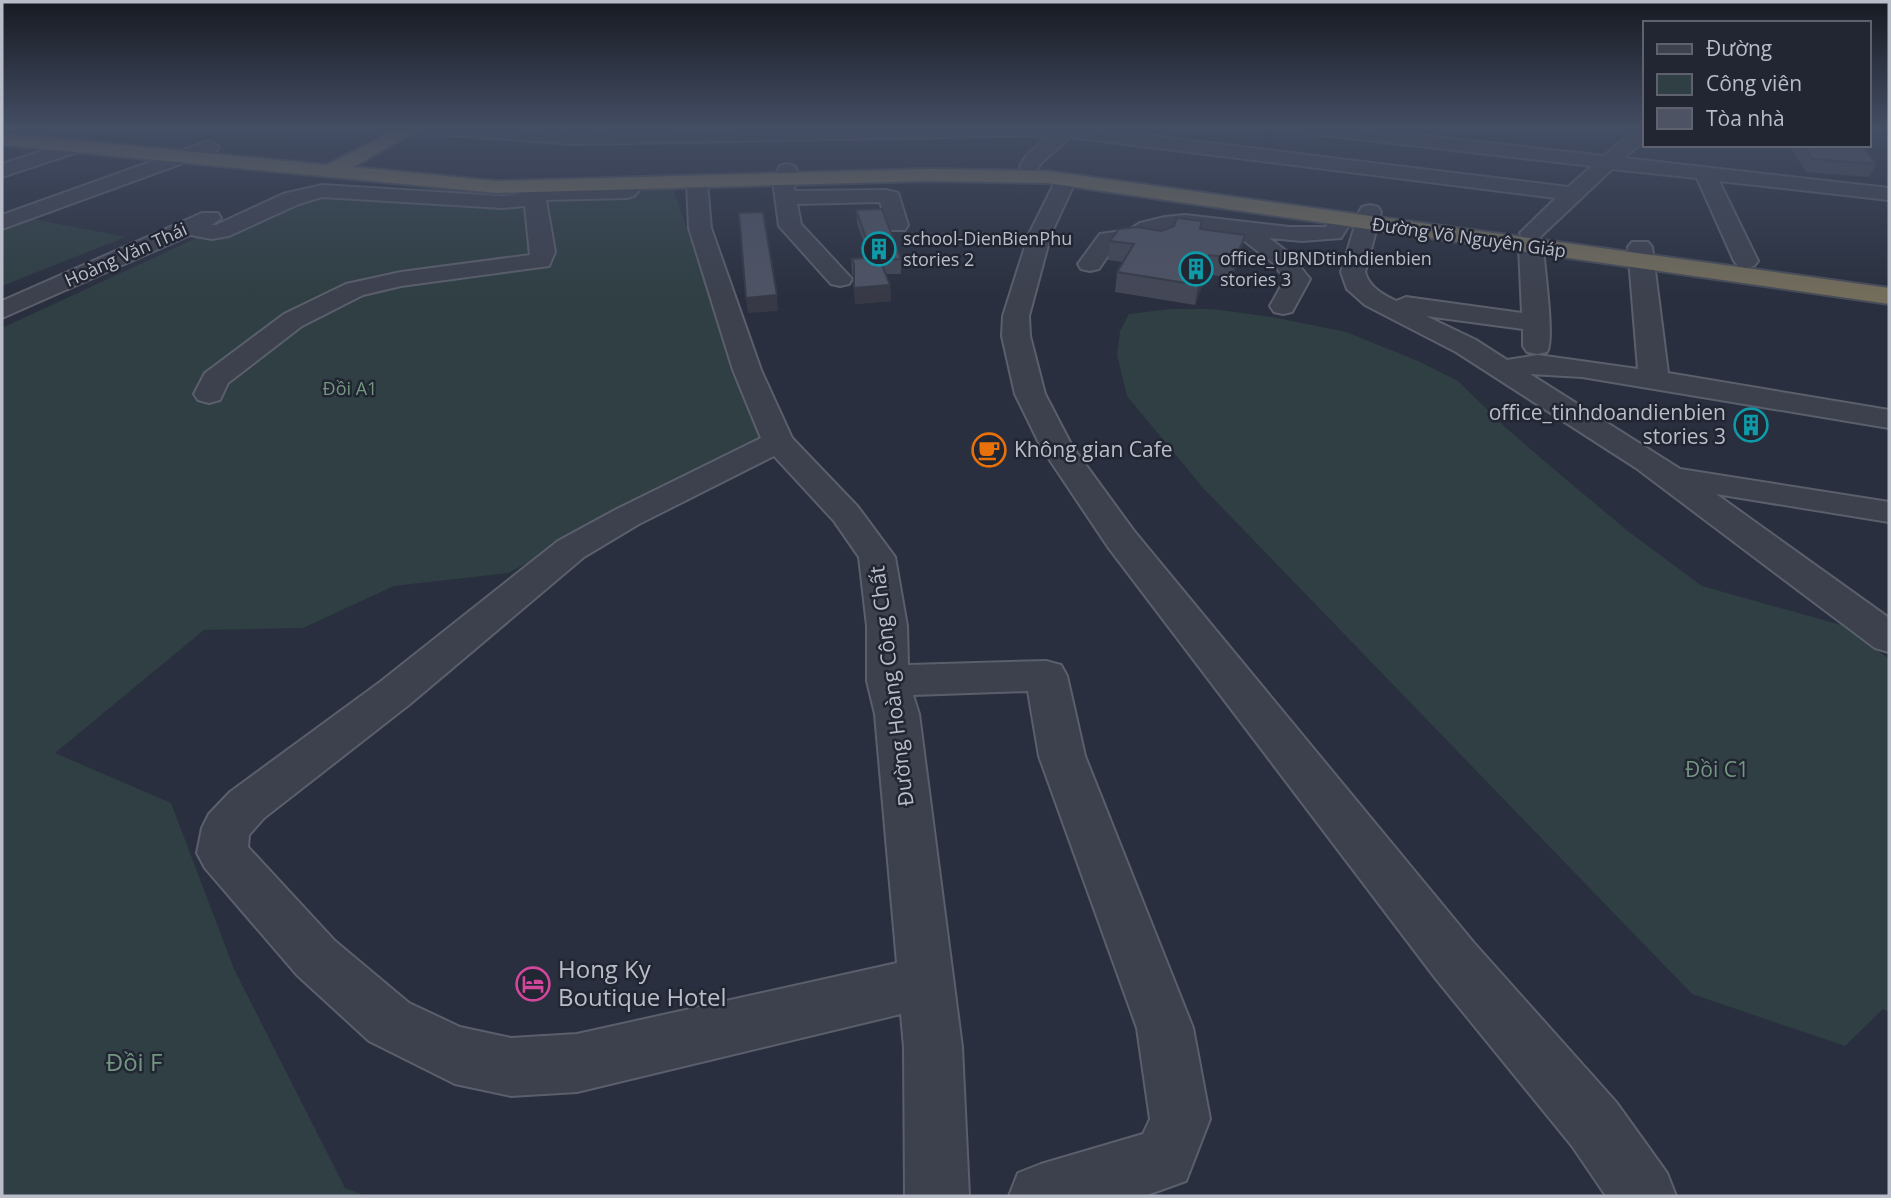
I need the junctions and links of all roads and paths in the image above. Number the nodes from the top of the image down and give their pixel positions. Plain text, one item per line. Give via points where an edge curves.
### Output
1 (785, 183) edge
2 (108, 184) edge
3 (287, 184) edge
4 (472, 184) edge
5 (644, 184) edge
6 (698, 184) edge
7 (792, 184) edge
8 (1047, 184) edge
9 (1127, 184) edge
10 (1127, 184) edge
11 (1495, 184) edge
12 (1584, 184) edge
13 (1710, 184) edge
14 (1801, 184) edge
15 (634, 185) junction
16 (534, 194) junction
17 (1573, 194) junction
18 (1889, 194) edge
19 (1228, 198) junction
20 (1359, 218) junction
21 (2, 222) edge
22 (897, 225) dead end
23 (1240, 227) junction
24 (186, 228) junction
25 (1135, 236) junction
26 (1531, 240) junction
27 (1188, 244) edge
28 (1241, 252) edge
29 (1642, 255) junction
30 (1281, 258) junction
31 (1746, 261) junction
32 (1090, 264) dead end
33 (840, 279) dead end
34 (1889, 279) edge
35 (1889, 296) edge
36 (1374, 300) junction
37 (1283, 306) dead end
38 (2, 310) edge
39 (1536, 323) junction
40 (1538, 364) junction
41 (1503, 369) junction
42 (1654, 380) junction
43 (209, 394) dead end
44 (1889, 419) edge
45 (778, 442) junction
46 (1671, 477) junction
47 (1889, 512) edge
48 (1889, 638) edge
49 (888, 681) junction
50 (927, 982) junction
51 (937, 1196) edge
52 (1041, 1196) edge
53 (1644, 1196) edge

1 - 33 street via 790,226
2 - 21 street
3 - 24 street, Hoàng Văn Thái
4 - 15 highway, Đường Võ Nguyên Giáp
5 - 15 highway, Đường Võ Nguyên Giáp
6 - 45 street, Đường Hoàng Công Chất via 700,228 747,370
7 - 22 street via 890,198
8 - 53 street via 1040,234 1016,316 1016,336 1030,394 1057,447 1121,538 1455,961 1594,1124
9 - 19 highway, Đường Võ Nguyên Giáp
10 - 19 highway, Đường Võ Nguyên Giáp
11 - 17 street
12 - 17 street
13 - 31 street
14 - 18 street
15 - 16 street via 627,192
16 - 24 street via 502,202 322,191 291,199 220,230
16 - 43 street via 541,261 355,289 293,320 215,379
17 - 26 street
19 - 20 highway, Đường Võ Nguyên Giáp
19 - 20 highway, Đường Võ Nguyên Giáp
20 - 23 street via 1333,233 1307,235
20 - 26 highway, Đường Võ Nguyên Giáp
20 - 36 street via 1353,272 1356,284
23 - 25 street via 1163,225 1147,227
23 - 30 street
24 - 38 street, Hoàng Văn Thái
25 - 27 street
25 - 32 street via 1108,239
26 - 29 highway, Đường Võ Nguyên Giáp
26 - 39 street
28 - 30 street
29 - 31 highway, Đường Võ Nguyên Giáp
29 - 35 highway, Đường Võ Nguyên Giáp
29 - 42 street
30 - 37 street via 1298,278
31 - 34 highway, Đường Võ Nguyên Giáp
36 - 39 street
36 - 41 street
39 - 40 street
40 - 41 street
40 - 42 street
41 - 46 street
42 - 44 street
45 - 49 street, Đường Hoàng Công Chất via 846,514 877,556 887,626
45 - 50 street via 572,549 406,685 247,805 226,828 222,853 316,958 389,1022 455,1055 510,1067 577,1063
46 - 47 street
46 - 48 street
49 - 50 street, Đường Hoàng Công Chất via 897,714
49 - 52 street via 1046,676 1062,756 1165,1028 1180,1119 1164,1159
50 - 51 street, Đường Hoàng Công Chất

